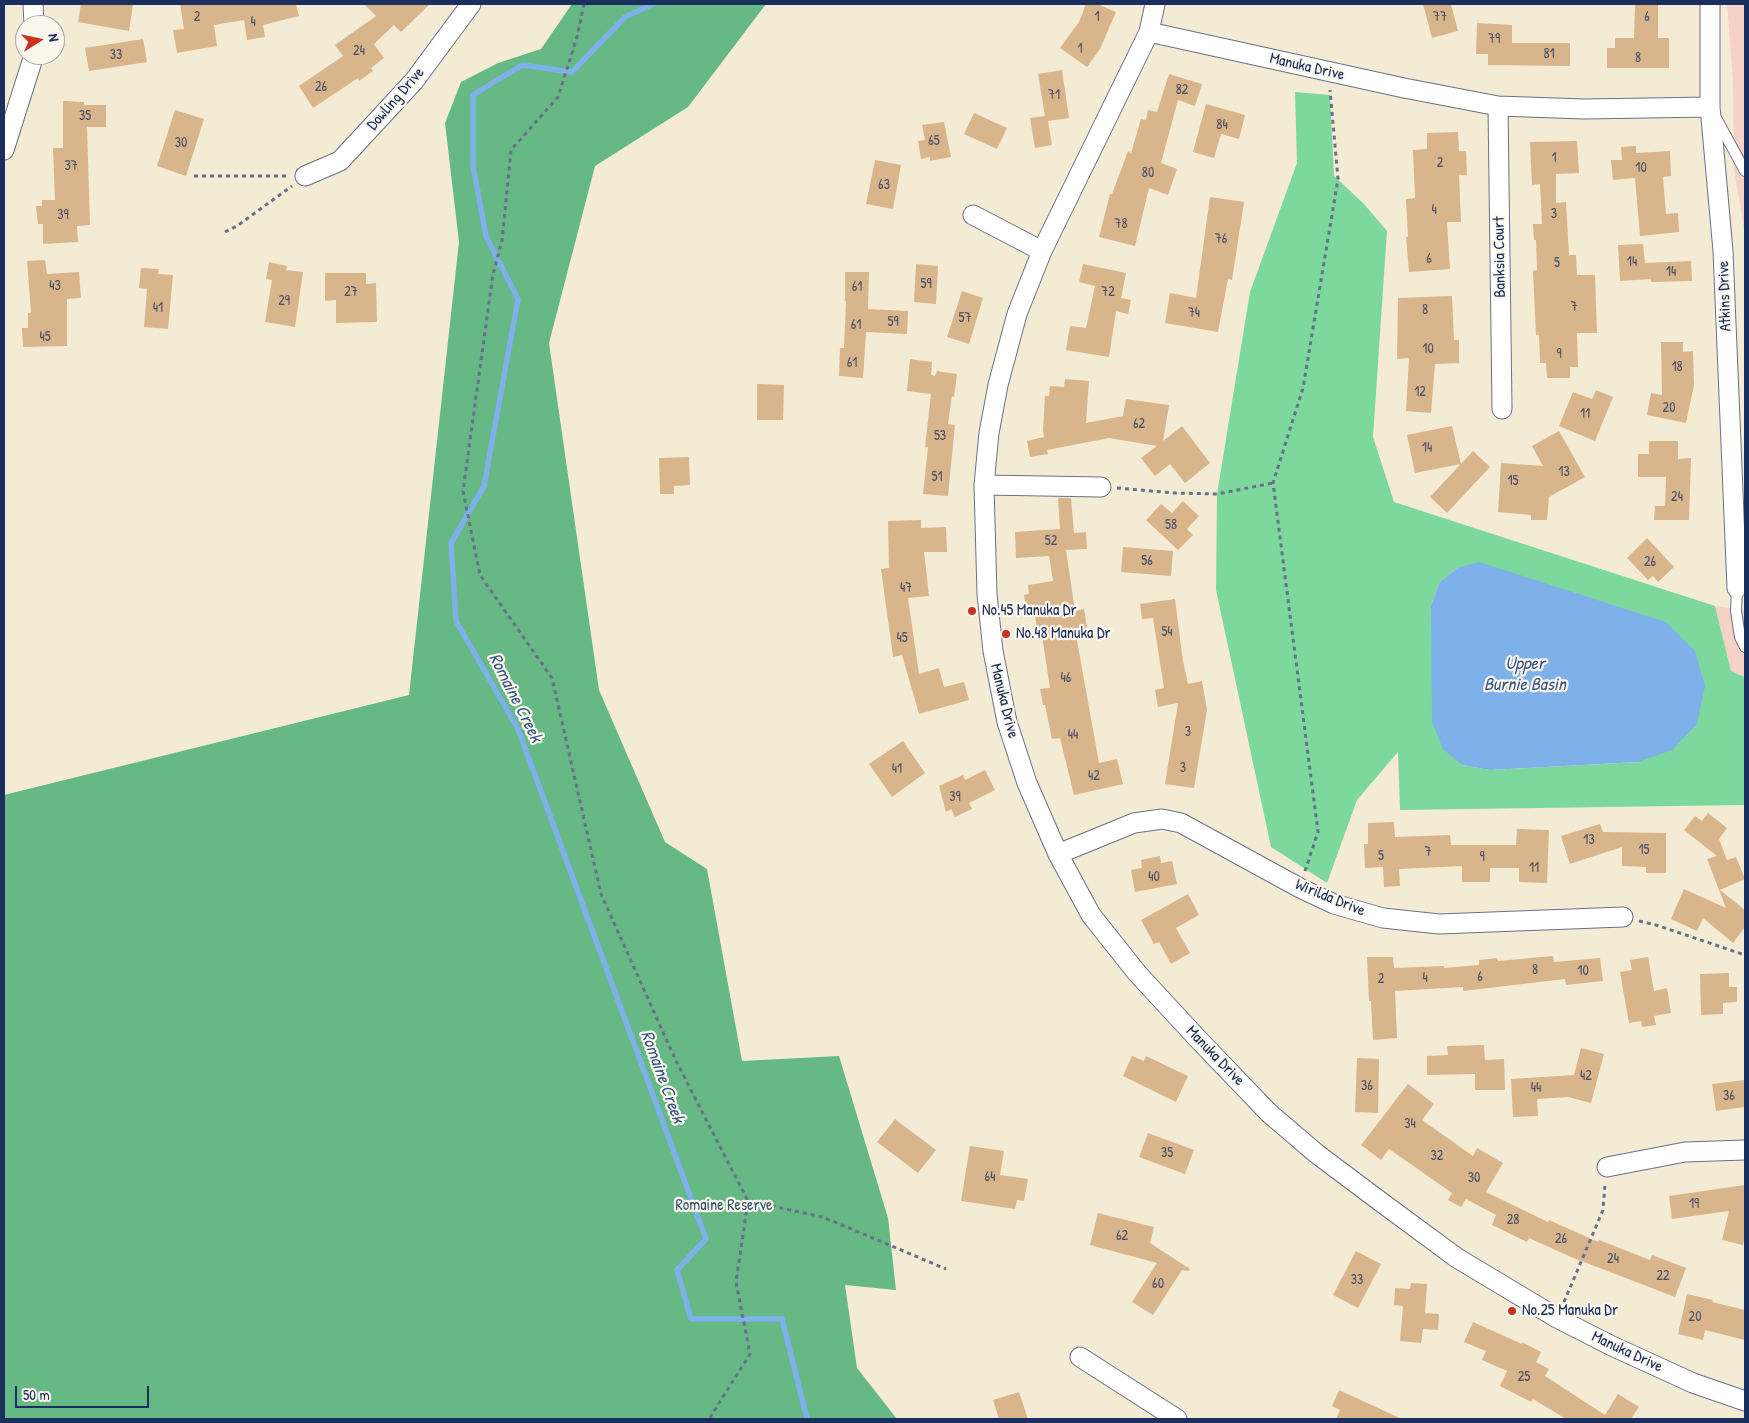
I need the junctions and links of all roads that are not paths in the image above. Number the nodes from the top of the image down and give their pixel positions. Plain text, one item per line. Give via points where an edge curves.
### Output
1 (471, 4) edge
2 (1155, 4) edge
3 (1710, 4) edge
4 (1149, 32) junction
5 (31, 65) edge
6 (1498, 106) junction
7 (1710, 107) junction
8 (4, 150) edge
9 (1745, 171) edge
10 (305, 176) road end
11 (973, 215) dead end
12 (1042, 251) junction
13 (1502, 409) dead end
14 (984, 485) junction
15 (1101, 487) road end
16 (1737, 588) joint
17 (1745, 647) edge
18 (1058, 854) junction
19 (1623, 917) road end
20 (1745, 1150) edge
21 (1607, 1167) road end
22 (1080, 1357) dead end
23 (1745, 1401) edge
24 (1177, 1419) edge

1 - 10 street, Dowling Drive via 414,81 340,161
2 - 4 street
3 - 7 street, Atkins Drive
4 - 6 street, Manuka Drive
4 - 12 street, Manuka Drive
5 - 8 street
6 - 7 street, Manuka Drive via 1584,109
6 - 13 street, Banksia Court
7 - 9 lane
7 - 16 street, Atkins Drive via 1723,250
11 - 12 street
12 - 14 street, Manuka Drive via 1017,314 998,385
14 - 15 street
14 - 18 street, Manuka Drive via 992,651 1007,722 1027,783
16 - 17 lane via 1736,611
18 - 19 street, Wirilda Drive via 1134,824 1162,819 1181,823 1334,904 1383,918 1440,924
18 - 23 street, Manuka Drive via 1090,915 1137,973 1269,1113 1317,1154 1457,1258 1557,1318 1693,1383
20 - 21 street via 1685,1152
22 - 24 street

